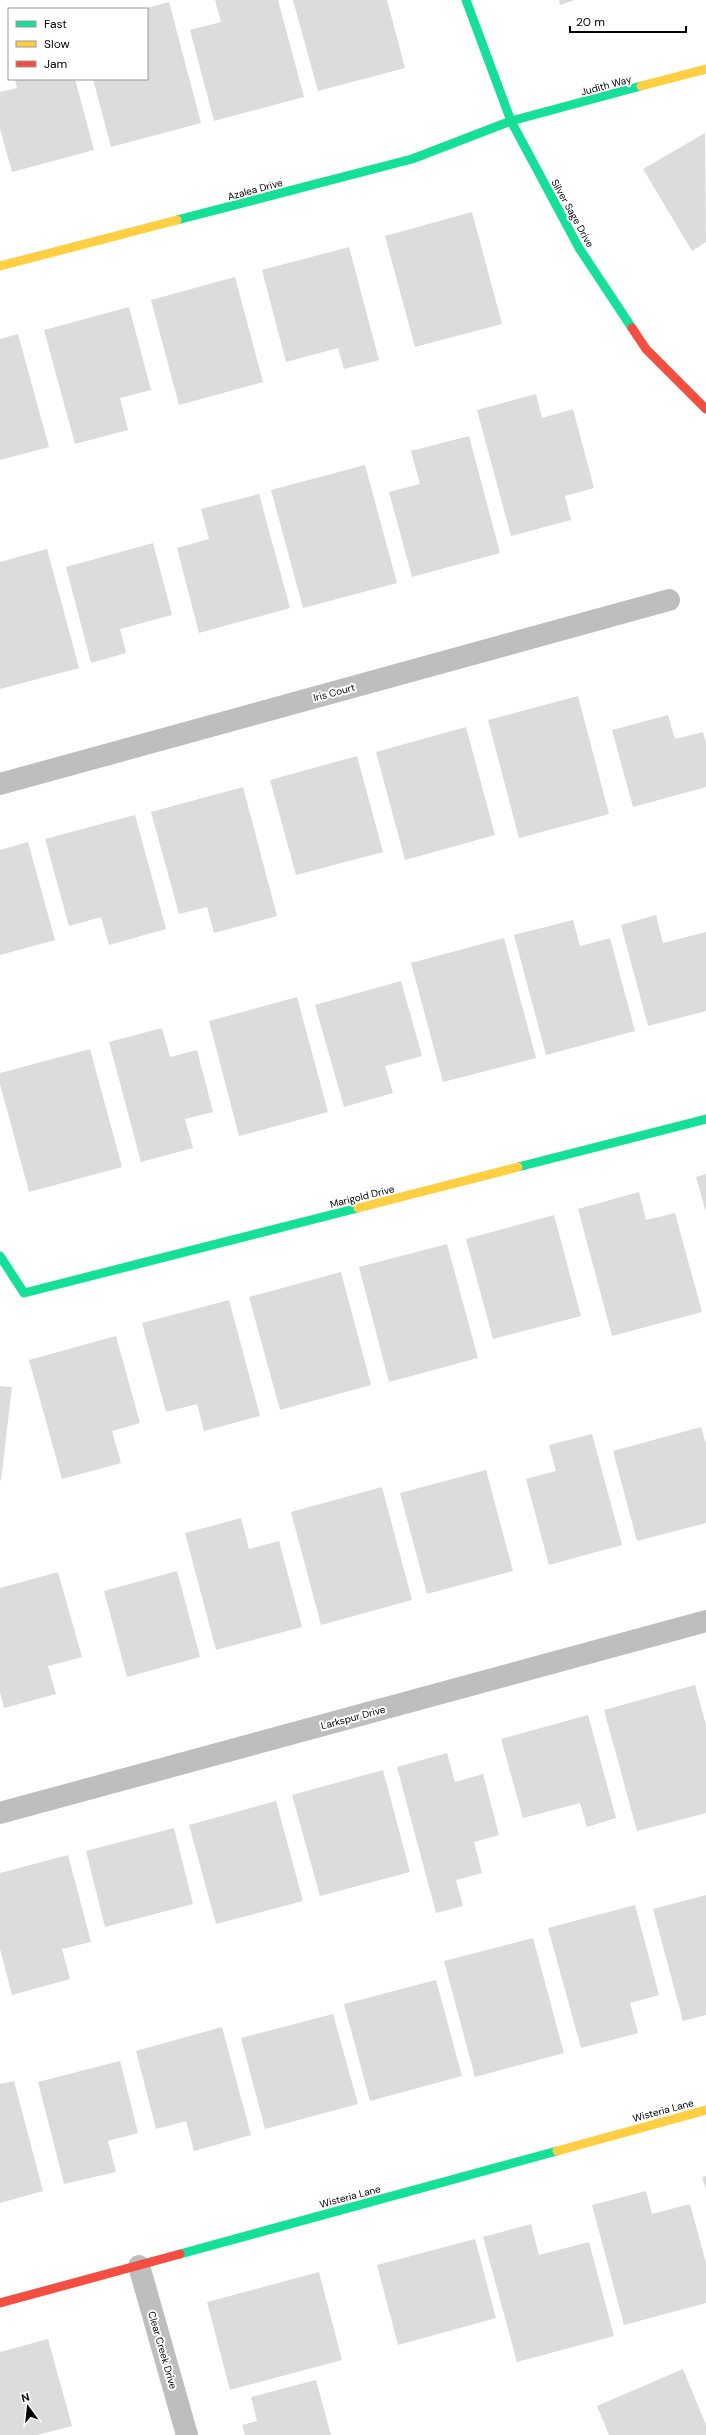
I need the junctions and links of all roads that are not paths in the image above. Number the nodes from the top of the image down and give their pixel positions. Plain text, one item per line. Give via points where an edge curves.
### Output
1 (466, 0) edge
2 (706, 69) edge
3 (512, 121) junction
4 (0, 266) edge
5 (706, 409) edge
6 (669, 600) dead end
7 (0, 784) edge
8 (706, 1119) edge
9 (0, 1256) edge
10 (706, 1622) edge
11 (0, 1813) edge
12 (706, 2110) edge
13 (139, 2266) junction
14 (0, 2303) edge
15 (187, 2435) edge

1 - 3 street, Silver Sage Drive
2 - 3 street, Judith Way
3 - 4 street, Azalea Drive via 412,159
3 - 5 street, Silver Sage Drive via 579,248 646,348
6 - 7 street, Iris Court
8 - 9 street, Marigold Drive via 24,1293
10 - 11 street, Larkspur Drive
12 - 13 street, Wisteria Lane
13 - 14 street, Wisteria Lane
13 - 15 street, Clear Creek Drive

